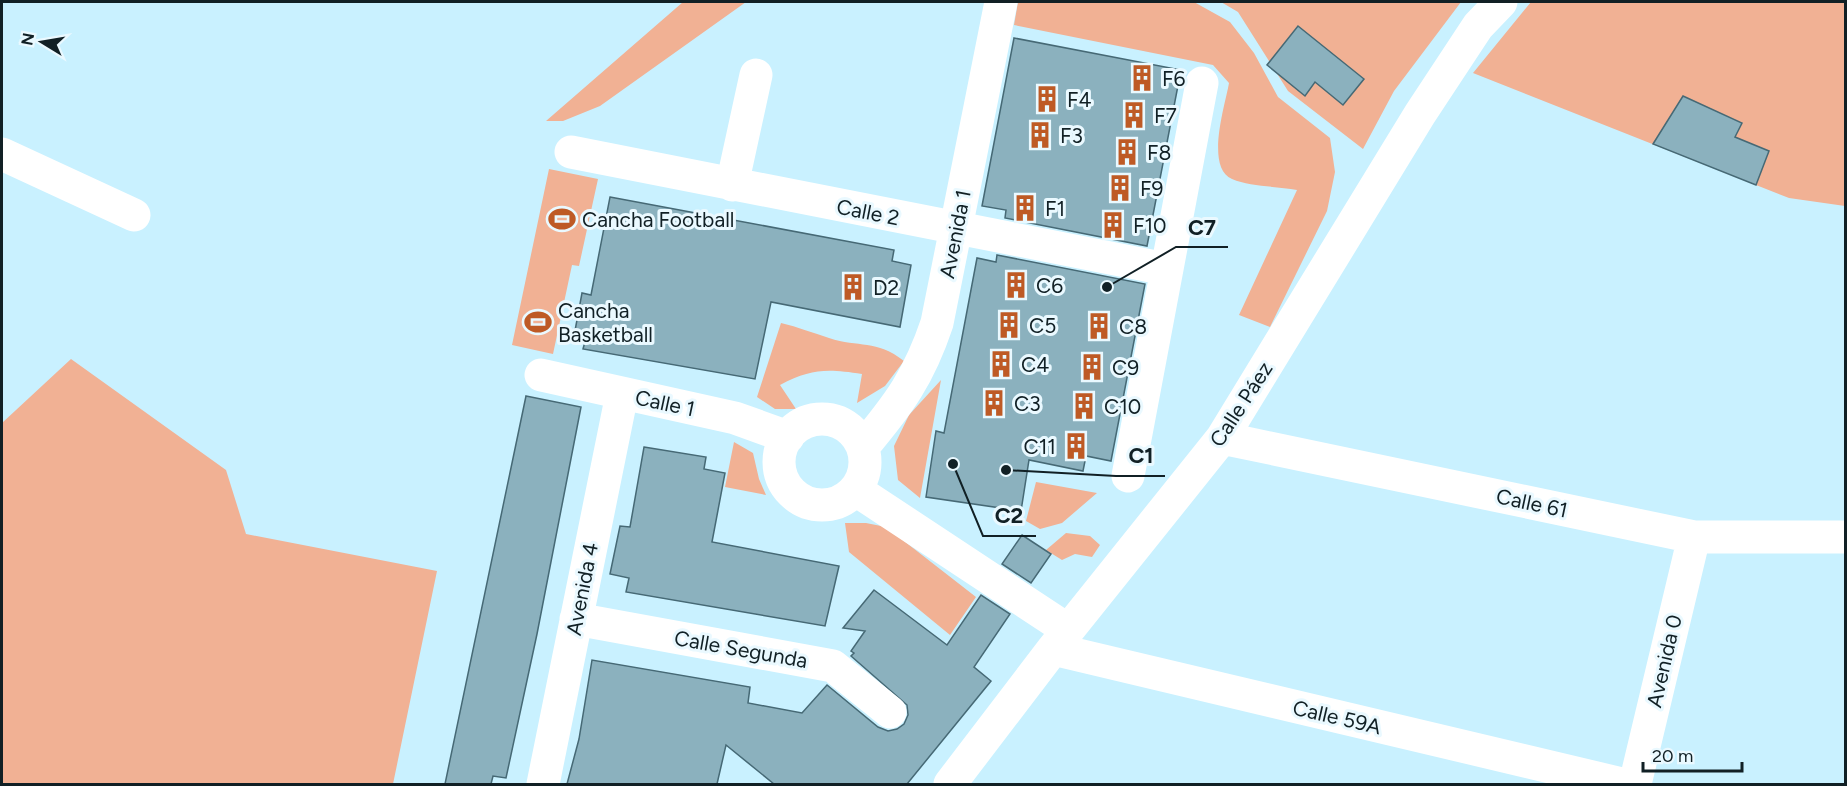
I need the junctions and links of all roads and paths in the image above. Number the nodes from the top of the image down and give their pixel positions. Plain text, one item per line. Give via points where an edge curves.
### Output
1 (1001, 2) edge
2 (1501, 2) edge
3 (756, 75) dead end
4 (1202, 83) dead end
5 (571, 152) dead end
6 (2, 154) edge
7 (732, 185) junction
8 (134, 215) dead end
9 (956, 229) junction
10 (1166, 269) junction
11 (541, 375) dead end
12 (622, 394) junction
13 (788, 437) junction
14 (1222, 438) junction
15 (863, 447) junction
16 (1128, 476) dead end
17 (856, 490) junction
18 (1694, 537) junction
19 (1845, 537) edge
20 (576, 619) junction
21 (1061, 639) junction
22 (890, 712) dead end
23 (543, 784) edge
24 (950, 784) edge
25 (1622, 784) edge
26 (1635, 784) edge

1 - 9 street, Avenida 1
2 - 14 street, Calle Páez via 1478,26 1420,114
3 - 7 street
4 - 10 street
5 - 7 street, Calle 2
6 - 8 street
7 - 9 street, Calle 2
9 - 10 street, Calle 2
9 - 15 street, Avenida 1 via 937,323 924,361 901,402
10 - 16 street
11 - 12 street, Calle 1
12 - 13 street, Calle 1 via 735,418
12 - 20 street, Avenida 4
13 - 15 street via 797,427 822,419 847,427
13 - 17 street via 781,449 781,475 796,497 821,506 846,499
14 - 18 street, Calle 61
14 - 21 street, Calle Páez
15 - 17 street via 866,462
17 - 21 street
18 - 19 street, Calle 61
18 - 26 street, Avenida 0
20 - 22 street, Calle Segunda via 833,666
20 - 23 street, Avenida 4
21 - 24 street, Calle Páez
21 - 25 street, Calle 59A

